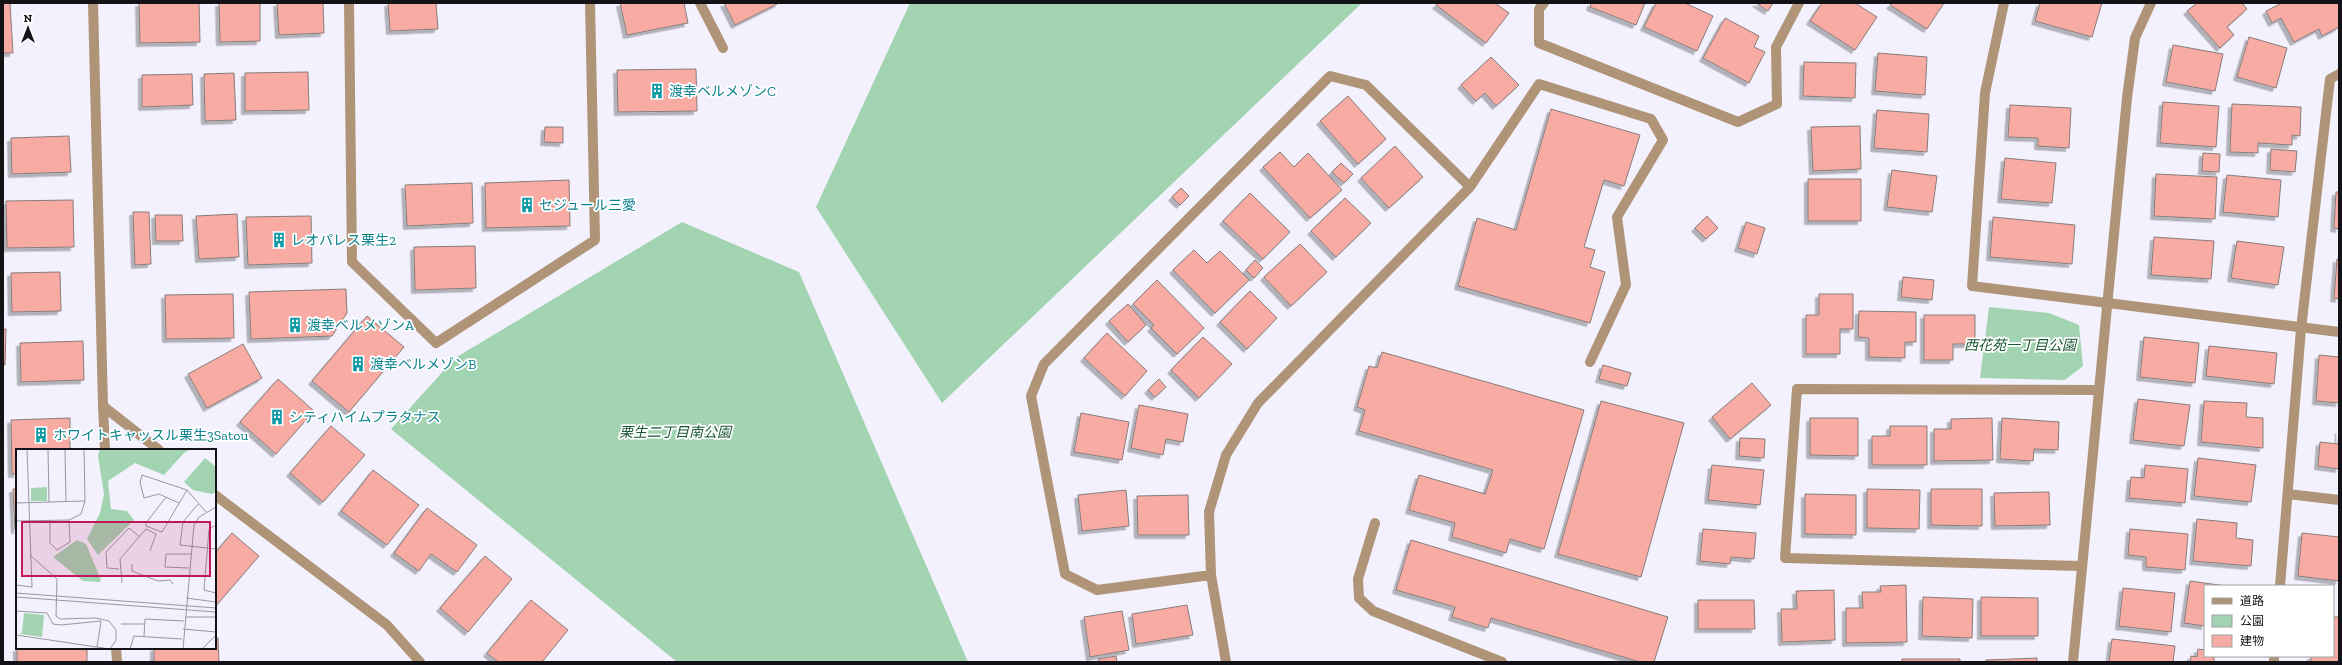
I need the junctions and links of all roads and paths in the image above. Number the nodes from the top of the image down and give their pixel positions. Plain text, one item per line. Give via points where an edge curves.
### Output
1 (93, 3) edge
2 (349, 3) edge
3 (590, 3) edge
4 (700, 3) edge
5 (1544, 3) edge
6 (1799, 3) edge
7 (2004, 3) edge
8 (2151, 3) edge
9 (723, 48) dead end
10 (2339, 74) edge
11 (1470, 187) junction
12 (2109, 302) junction
13 (2301, 329) junction
14 (2339, 332) edge
15 (1590, 362) dead end
16 (2098, 390) junction
17 (103, 406) junction
18 (105, 449) edge
19 (158, 449) edge
20 (2288, 494) junction
21 (216, 495) edge
22 (2339, 500) edge
23 (1375, 523) dead end
24 (2082, 566) junction
25 (1211, 575) junction
26 (2280, 585) edge
27 (116, 649) edge
28 (117, 662) edge
29 (420, 662) edge
30 (1226, 662) edge
31 (1502, 662) edge
32 (2073, 662) edge

1 - 17 street
2 - 3 street via 352,262 436,343 595,240
4 - 9 street
5 - 6 street via 1539,9 1539,43 1738,122 1777,104 1776,47
7 - 12 street via 1985,93 1972,286
8 - 12 street via 2135,38 2127,98
10 - 13 street via 2330,79
11 - 15 street via 1539,84 1651,118 1663,140 1617,217 1626,285
11 - 25 street via 1258,403 1226,455 1209,512
11 - 25 street via 1366,85 1330,76 1044,364 1031,396 1065,574 1097,590
12 - 13 street
12 - 16 street
13 - 14 street
13 - 20 street
16 - 24 street
16 - 24 street via 1797,389 1785,558
17 - 18 street
17 - 19 street
20 - 22 street
20 - 26 street
21 - 29 street via 387,626
23 - 31 street via 1358,578 1359,598 1373,611
24 - 32 street
25 - 30 street
27 - 28 street

